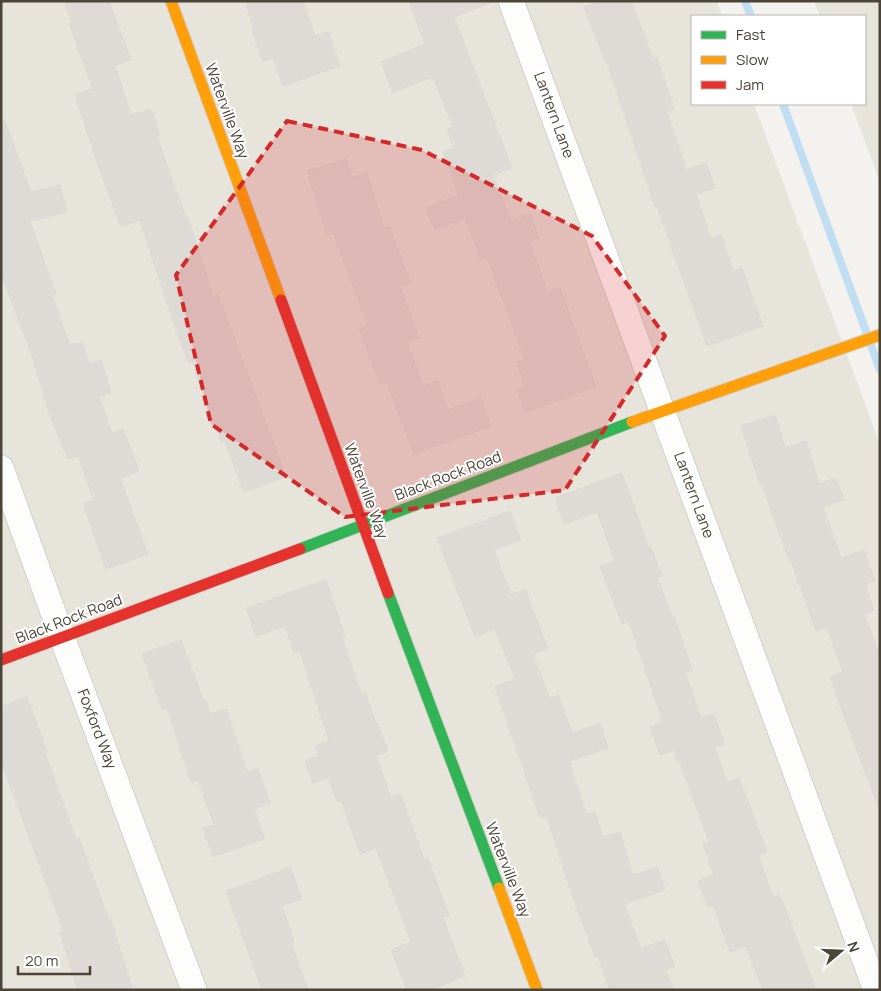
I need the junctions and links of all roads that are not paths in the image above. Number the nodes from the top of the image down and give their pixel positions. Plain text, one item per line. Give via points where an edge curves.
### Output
1 (171, 1) edge
2 (511, 1) edge
3 (880, 335) edge
4 (663, 410) junction
5 (1, 468) edge
6 (363, 525) junction
7 (62, 637) junction
8 (1, 660) edge
9 (194, 990) edge
10 (537, 990) edge
11 (876, 990) edge

1 - 6 street, Waterville Way
2 - 4 street, Lantern Lane
3 - 4 street, Black Rock Road
4 - 6 street, Black Rock Road
4 - 11 street, Lantern Lane
5 - 7 street, Foxford Way
6 - 7 street, Black Rock Road
6 - 10 street, Waterville Way
7 - 8 street, Black Rock Road
7 - 9 street, Foxford Way

